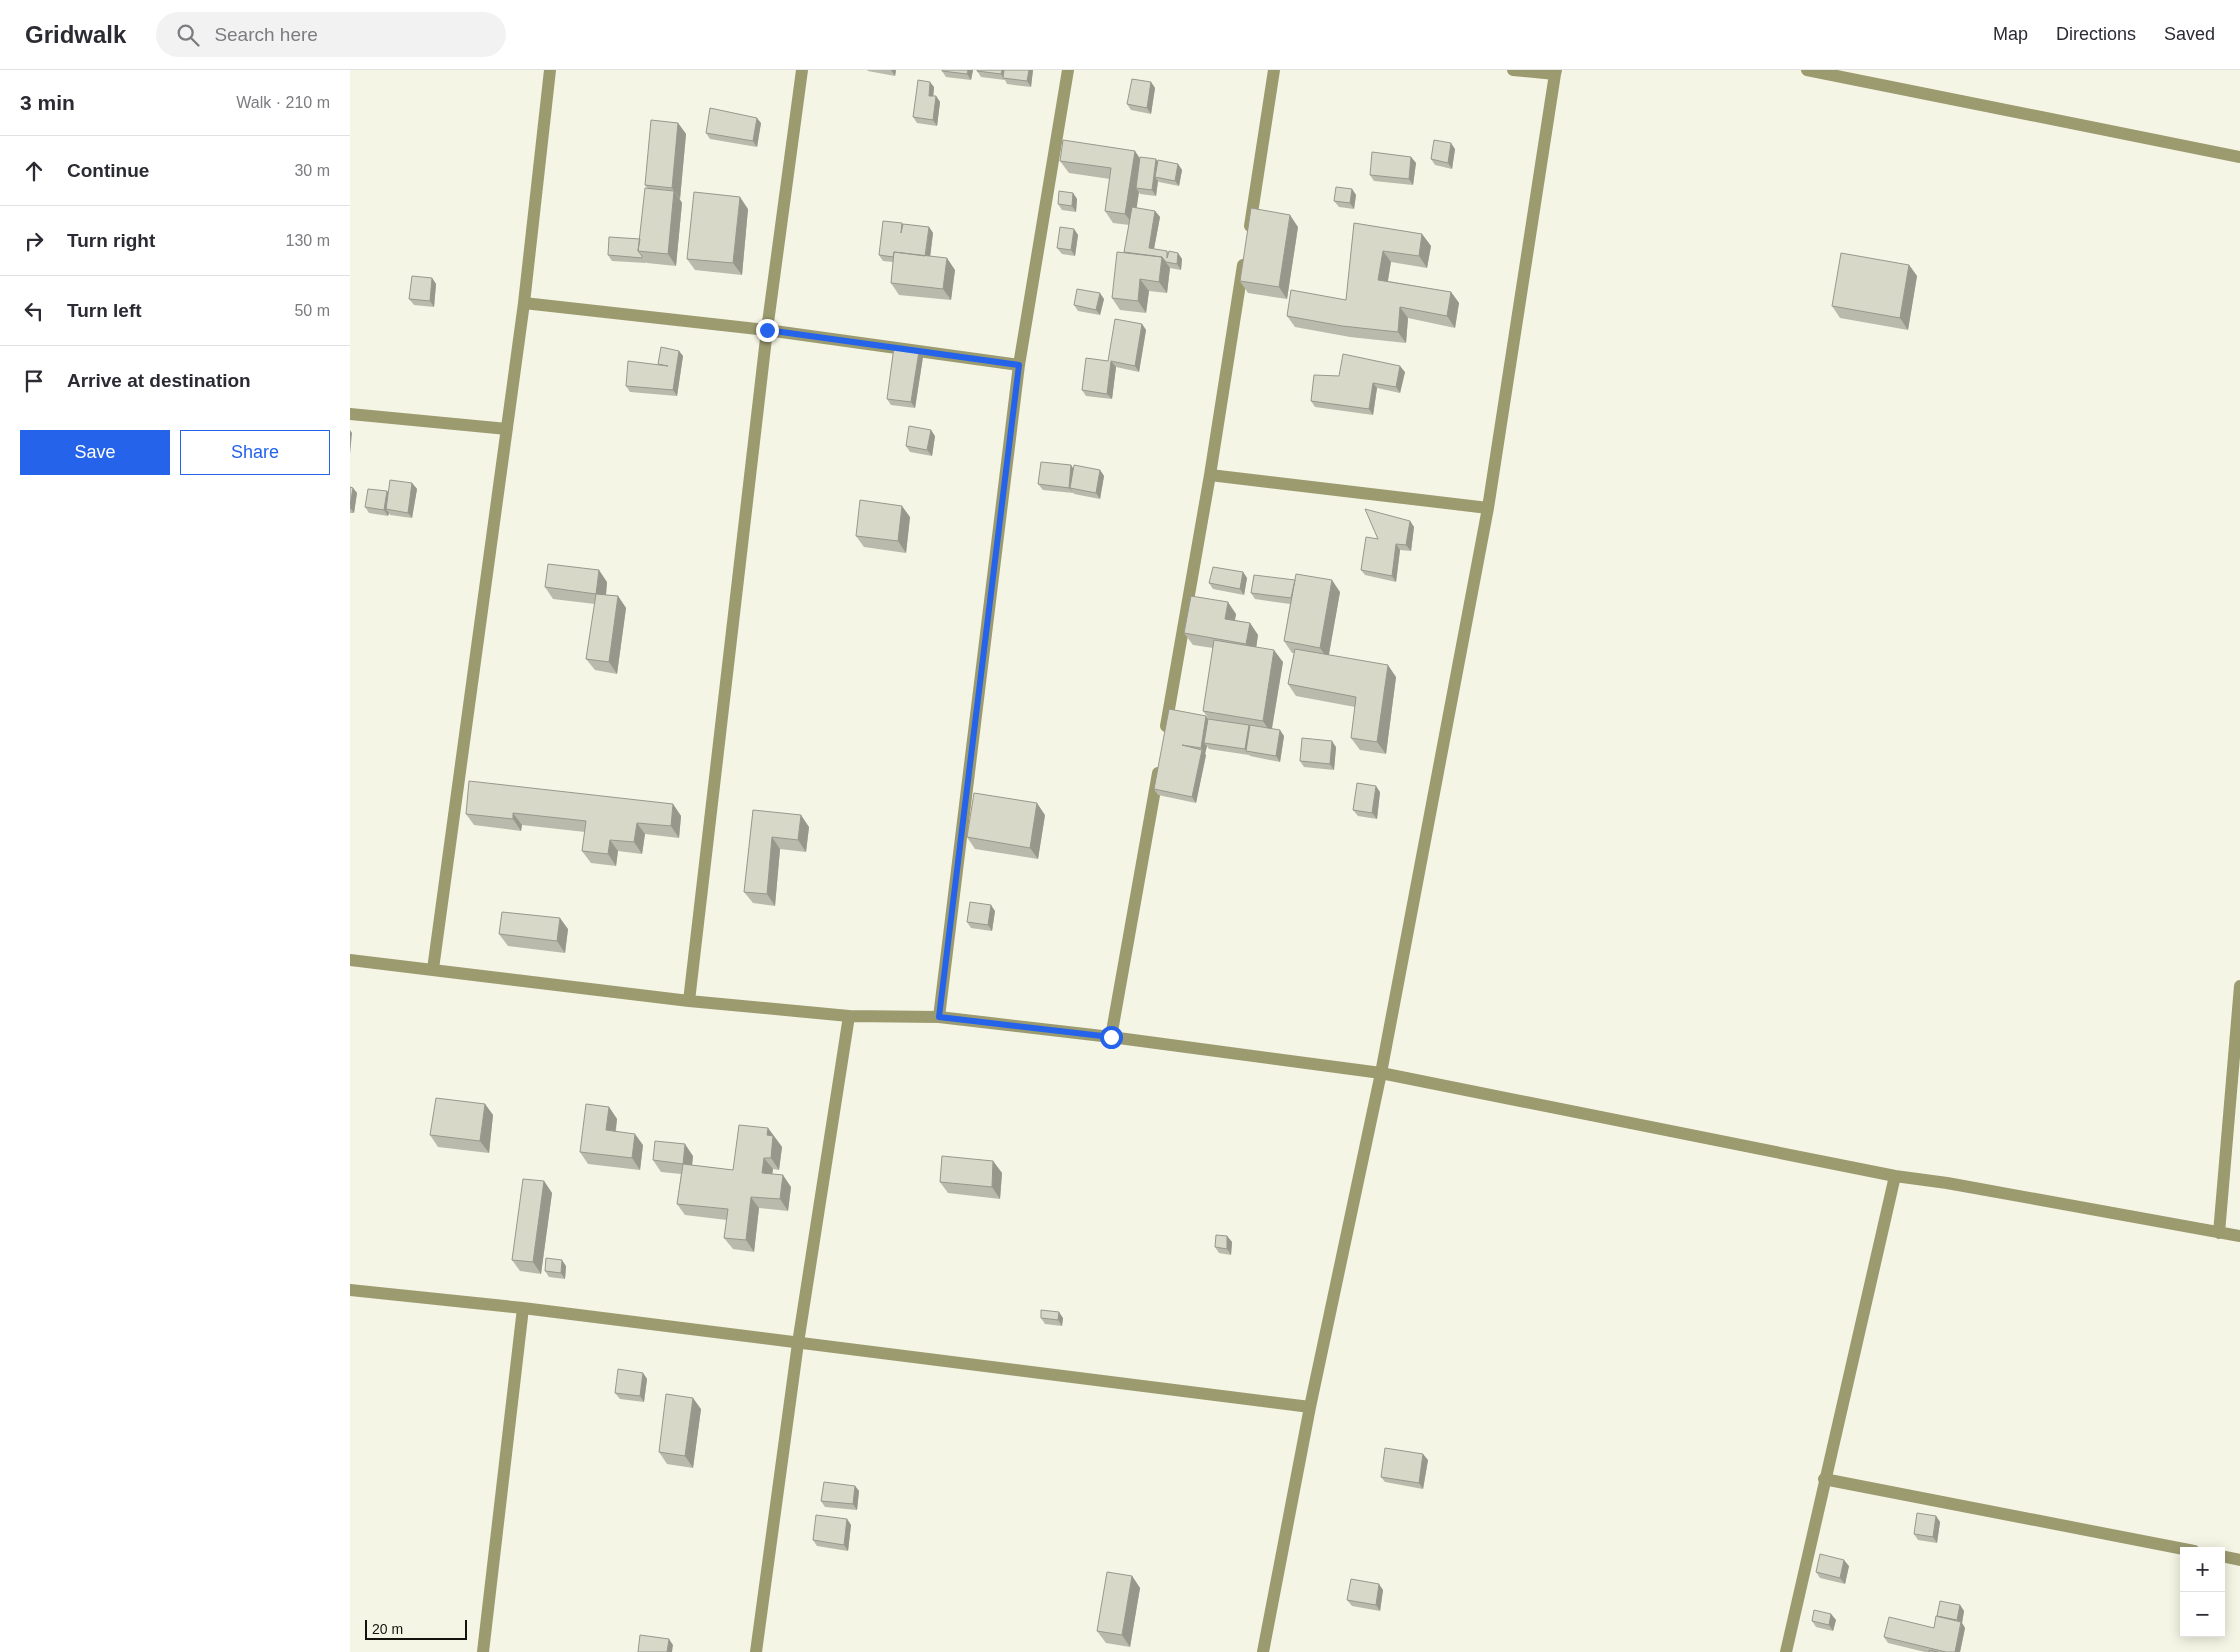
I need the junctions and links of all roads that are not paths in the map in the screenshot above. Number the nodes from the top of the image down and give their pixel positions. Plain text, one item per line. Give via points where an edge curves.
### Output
1 (550, 70) edge
2 (802, 70) edge
3 (1068, 70) edge
4 (1274, 70) edge
5 (1513, 70) edge
6 (1807, 70) edge
7 (1555, 72) edge
8 (2240, 157) edge
9 (524, 303) junction
10 (767, 330) junction
11 (1019, 365) junction
12 (350, 414) edge
13 (507, 429) junction
14 (1210, 475) junction
15 (1488, 508) junction
16 (1164, 736) edge
17 (1161, 756) edge
18 (350, 960) edge
19 (433, 969) junction
20 (2240, 986) edge
21 (689, 1002) junction
22 (849, 1016) junction
23 (939, 1017) junction
24 (1111, 1037) junction
25 (1380, 1073) junction
26 (1895, 1176) junction
27 (2220, 1233) junction
28 (2240, 1236) edge
29 (350, 1290) edge
30 (523, 1308) junction
31 (798, 1343) junction
32 (1310, 1407) junction
33 (1824, 1478) junction
34 (2180, 1548) edge
35 (2225, 1557) edge
36 (2240, 1560) edge
37 (483, 1652) edge
38 (756, 1652) edge
39 (1263, 1652) edge
40 (1786, 1652) edge

1 - 9 street
2 - 10 street
3 - 11 street
4 - 14 street
5 - 7 street
6 - 8 street
7 - 15 street
9 - 10 street
9 - 13 street
10 - 11 street
10 - 21 street
11 - 23 street
12 - 13 street
13 - 19 street
14 - 15 street
14 - 16 street
15 - 25 street
17 - 24 street
18 - 19 street
19 - 21 street
20 - 27 street
21 - 22 street
22 - 23 street
22 - 31 street
23 - 24 street
24 - 25 street
25 - 26 street
25 - 32 street
26 - 27 street
26 - 33 street
27 - 28 street
29 - 30 street
30 - 31 street
30 - 37 street
31 - 32 street
31 - 38 street
32 - 39 street
33 - 34 street
33 - 40 street
35 - 36 street

